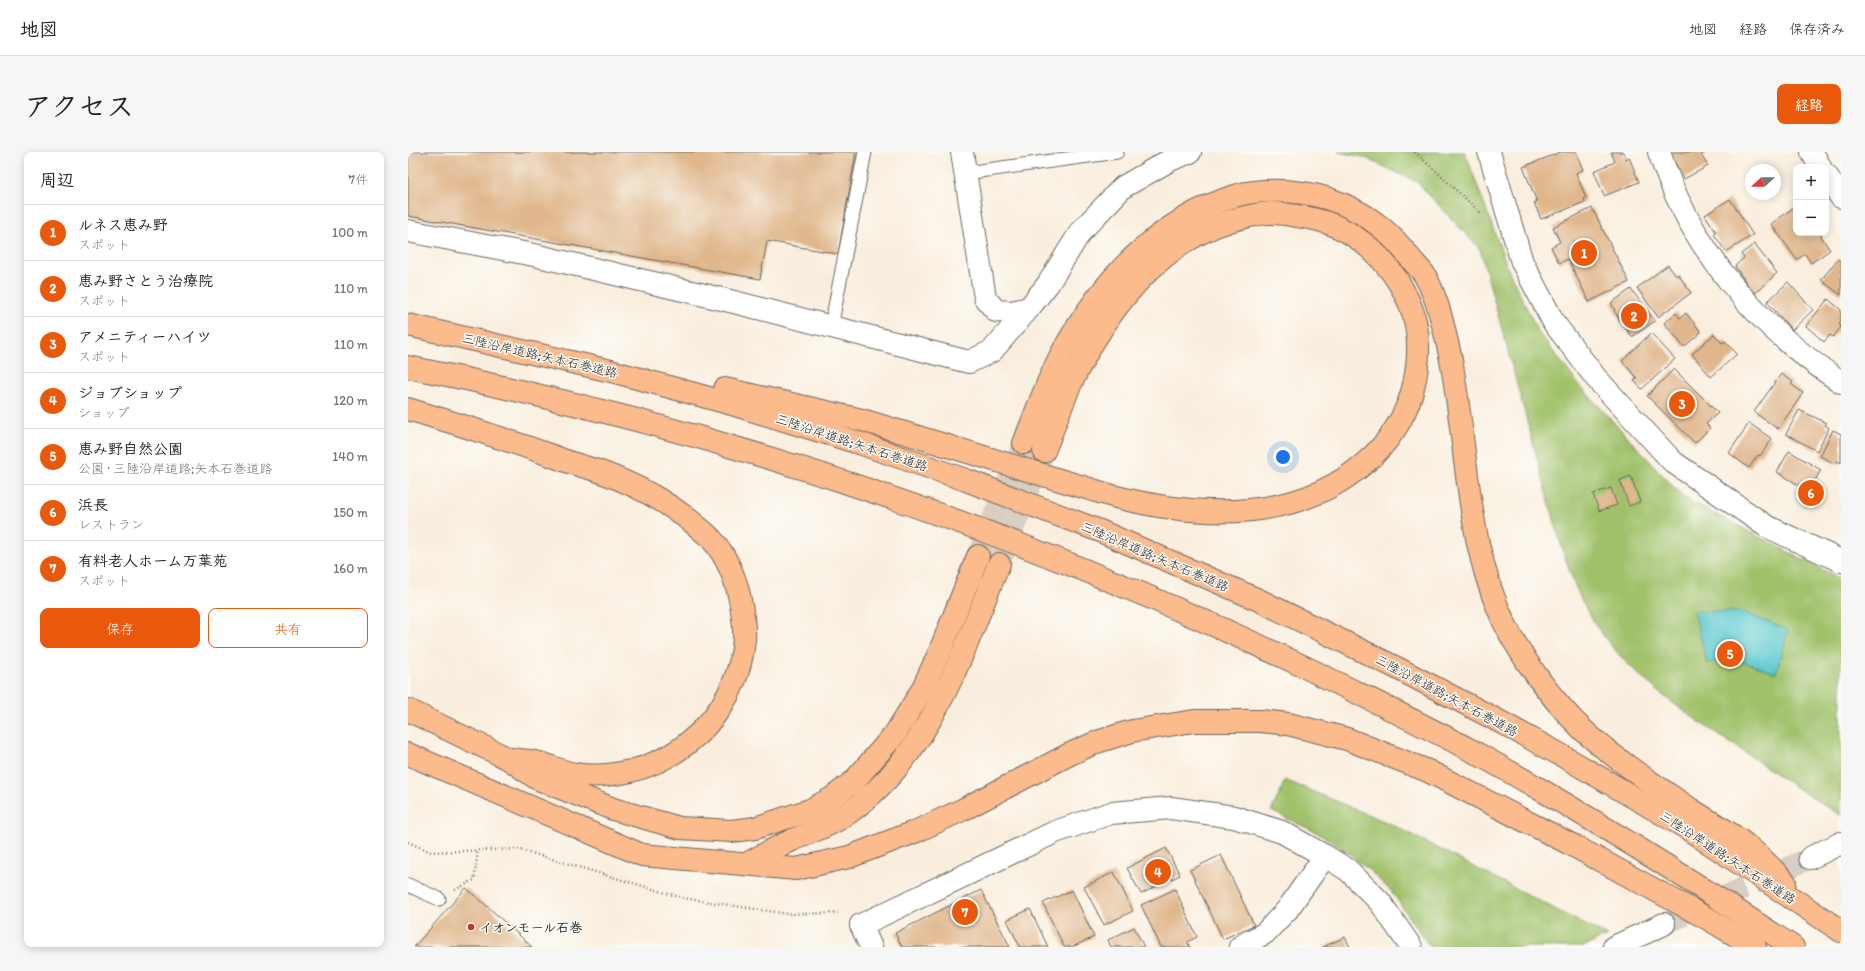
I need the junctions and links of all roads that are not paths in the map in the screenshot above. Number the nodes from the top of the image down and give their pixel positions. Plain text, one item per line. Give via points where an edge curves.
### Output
1 (865, 152) edge
2 (1117, 152) edge
3 (1190, 152) edge
4 (1489, 152) edge
5 (1659, 152) edge
6 (1812, 152) edge
7 (964, 162) edge
8 (1818, 164) edge
9 (1829, 180) edge
10 (1841, 197) edge
11 (408, 231) edge
12 (1029, 308) junction
13 (408, 325) edge
14 (831, 327) junction
15 (408, 367) edge
16 (611, 371) junction
17 (1841, 382) edge
18 (408, 409) edge
19 (1024, 443) tunnel mouth
20 (1044, 451) tunnel mouth
21 (978, 556) tunnel mouth
22 (1841, 561) edge
23 (999, 564) tunnel mouth
24 (408, 710) edge
25 (408, 754) edge
26 (509, 759) junction
27 (1841, 843) edge
28 (1325, 856) junction
29 (1810, 858) tunnel mouth
30 (746, 864) junction
31 (408, 885) edge
32 (439, 899) road end
33 (1664, 924) tunnel mouth
34 (1833, 925) edge
35 (871, 947) edge
36 (1240, 947) edge
37 (1411, 947) edge
38 (1614, 947) edge
39 (1755, 947) edge
40 (1793, 947) edge

1 - 14 lane
2 - 7 lane
3 - 12 street via 1170,160 1123,187 1081,231 1048,284
4 - 22 street via 1522,262 1554,323 1596,378 1673,462 1766,526
5 - 17 street via 1696,234 1731,285 1797,352
6 - 8 street
7 - 12 street via 985,298 996,311 1012,312
9 - 10 street
11 - 14 street via 534,255
12 - 14 street via 992,351 969,362
13 - 16 highway, 三陸沿岸道路;矢本石巻道路
15 - 40 highway via 607,412 737,448 859,485 1084,569 1238,635 1475,753 1666,864
16 - 20 highway via 736,391 862,420 1116,498 1151,506 1231,512 1261,510 1322,492 1352,474 1376,453 1395,430 1408,405 1417,370 1416,325 1409,303 1395,276 1376,254 1350,233 1324,220 1269,213 1220,224 1189,239 1163,256 1116,309 1073,380
16 - 34 highway, 三陸沿岸道路;矢本石巻道路 via 736,405 966,480 1100,531 1261,601 1397,668 1561,755 1688,829
18 - 26 highway via 482,430 601,472 658,498 707,534 736,582 742,610 744,639 737,675 723,706 703,731 657,762 631,771 601,775 574,774 537,762
19 - 34 highway via 1061,355 1102,290 1159,234 1195,212 1242,194 1298,192 1326,197 1355,210 1382,227 1404,249 1424,274 1437,305 1454,378 1467,483 1483,562 1494,598 1512,638 1533,671 1583,730 1626,765 1747,845
21 - 26 highway via 922,690 895,734 854,781 832,798 810,810 755,828 680,828 613,809 580,796 536,778
23 - 30 highway via 940,701 909,754 889,779 846,815
24 - 26 highway
25 - 30 highway via 642,855
27 - 29 street
28 - 35 street via 1282,832 1234,818 1170,808 1111,813 1055,832 861,925
28 - 36 street via 1287,910 1265,933
28 - 37 street via 1348,870 1380,902
30 - 39 highway via 796,869 877,848 964,809 1070,754 1132,731 1194,721 1261,721 1325,732 1428,771 1574,846
31 - 32 lane
33 - 38 street

